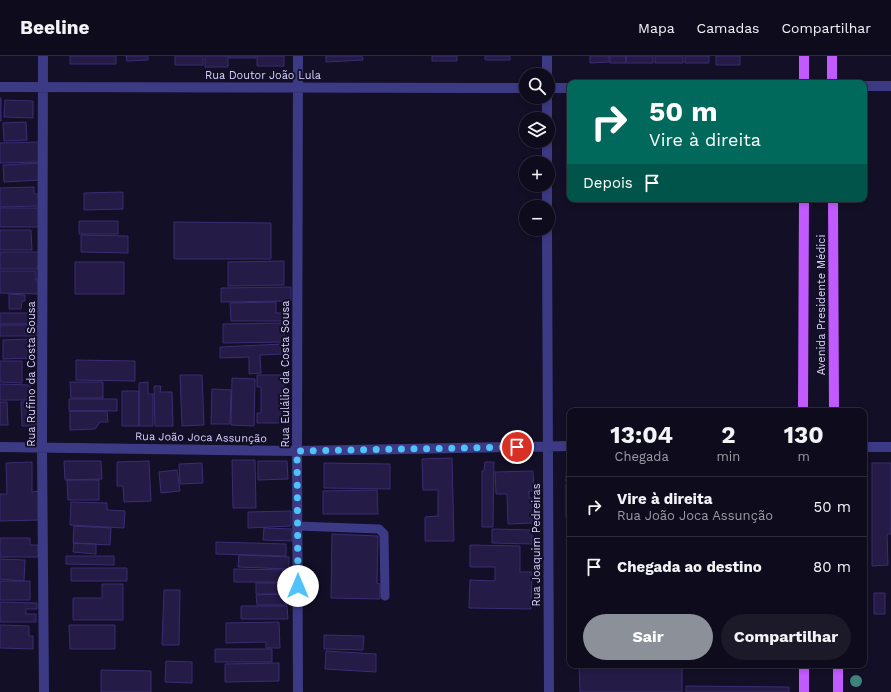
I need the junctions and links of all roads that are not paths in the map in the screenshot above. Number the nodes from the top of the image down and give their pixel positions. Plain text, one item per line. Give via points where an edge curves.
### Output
1 (43, 56) edge
2 (298, 56) edge
3 (547, 56) edge
4 (804, 56) edge
5 (832, 56) edge
6 (547, 68) edge
7 (804, 80) edge
8 (832, 80) edge
9 (867, 86) edge
10 (891, 86) edge
11 (0, 87) edge
12 (43, 87) junction
13 (298, 87) junction
14 (519, 88) edge
15 (555, 88) edge
16 (567, 88) edge
17 (804, 202) edge
18 (833, 202) edge
19 (547, 236) edge
20 (803, 408) edge
21 (834, 408) edge
22 (548, 446) junction
23 (567, 446) edge
24 (0, 447) edge
25 (42, 447) junction
26 (867, 447) edge
27 (891, 447) edge
28 (297, 451) junction
29 (297, 526) junction
30 (385, 596) dead end
31 (804, 668) edge
32 (838, 668) edge
33 (44, 692) edge
34 (298, 692) edge
35 (549, 692) edge
36 (804, 692) edge
37 (838, 692) edge

1 - 12 street, Rua Rufino da Costa Sousa
2 - 13 street, Rua Eulálio da Costa Sousa
3 - 6 street
4 - 7 main road
5 - 8 main road
9 - 10 street
11 - 12 street, Rua Doutor João Lula
12 - 13 street, Rua Doutor João Lula
12 - 25 street, Rua Rufino da Costa Sousa
13 - 14 street, Rua Doutor João Lula
13 - 28 street, Rua Eulálio da Costa Sousa
15 - 16 street
17 - 20 main road, Avenida Presidente Médici
18 - 21 main road, Avenida Presidente Médici
19 - 22 street, Rua Joaquim Pedreiras
22 - 23 street, Rua João Joca Assunção
22 - 28 street, Rua João Joca Assunção
22 - 35 street, Rua Joaquim Pedreiras
24 - 25 street, Rua João Joca Assunção
25 - 28 street, Rua João Joca Assunção
25 - 33 street, Rua Rufino da Costa Sousa
26 - 27 street
28 - 29 street, Rua Eulálio da Costa Sousa
29 - 30 lane via 379,529 384,534
29 - 34 street, Rua Eulálio da Costa Sousa
31 - 36 main road
32 - 37 main road

